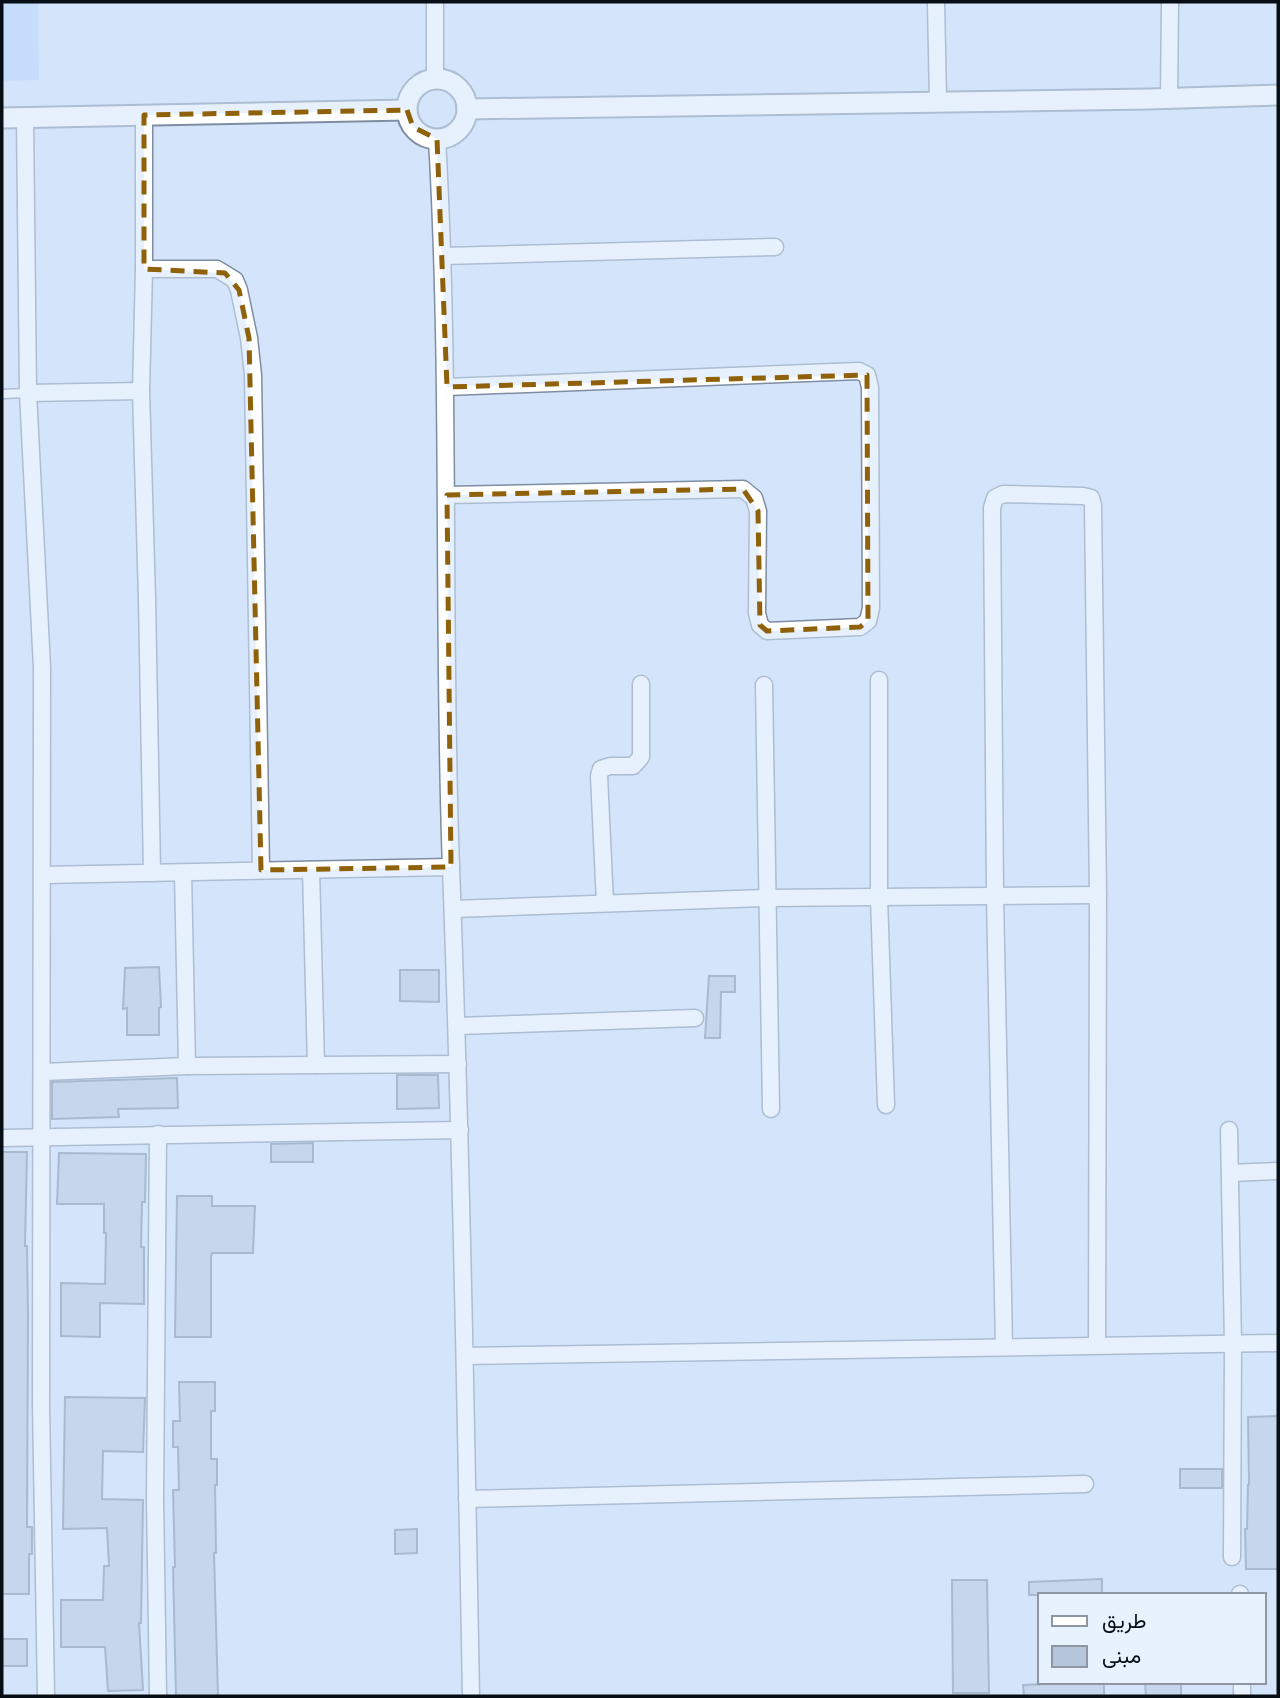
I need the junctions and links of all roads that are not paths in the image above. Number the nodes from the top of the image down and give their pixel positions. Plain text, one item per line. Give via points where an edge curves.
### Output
1 (435, 2) edge
2 (936, 2) edge
3 (1170, 2) edge
4 (435, 80) junction
5 (1278, 95) edge
6 (1169, 98) junction
7 (938, 101) junction
8 (467, 109) junction
9 (407, 110) junction
10 (144, 115) junction
11 (2, 118) edge
12 (25, 118) junction
13 (437, 139) junction
14 (775, 247) dead end
15 (444, 256) junction
16 (144, 269) junction
17 (447, 387) junction
18 (141, 391) junction
19 (28, 393) junction
20 (2, 394) edge
21 (447, 495) junction
22 (879, 680) dead end
23 (640, 684) dead end
24 (764, 685) dead end
25 (451, 867) junction
26 (261, 870) junction
27 (311, 870) junction
28 (152, 873) junction
29 (183, 873) junction
30 (43, 875) junction
31 (995, 895) junction
32 (1098, 895) junction
33 (766, 898) junction
34 (879, 898) junction
35 (605, 903) junction
36 (454, 909) junction
37 (695, 1018) dead end
38 (457, 1026) junction
39 (458, 1064) junction
40 (316, 1065) junction
41 (187, 1066) junction
42 (43, 1072) junction
43 (886, 1105) dead end
44 (771, 1109) dead end
45 (460, 1130) junction
46 (1229, 1130) dead end
47 (158, 1134) junction
48 (42, 1136) junction
49 (2, 1138) edge
50 (1278, 1171) edge
51 (1230, 1172) junction
52 (1233, 1343) junction
53 (1278, 1343) edge
54 (1097, 1344) junction
55 (1004, 1346) junction
56 (465, 1356) junction
57 (1085, 1484) dead end
58 (467, 1499) junction
59 (1232, 1557) dead end
60 (46, 1696) edge
61 (158, 1696) edge
62 (471, 1696) edge

1 - 4 street
2 - 7 street
3 - 6 street
4 - 8 street via 444,80 460,91
4 - 9 street via 418,86
5 - 6 street
6 - 7 street
7 - 8 street
8 - 13 street via 455,133
9 - 10 street
9 - 13 street via 420,134
10 - 12 street
10 - 16 street
11 - 12 street
12 - 19 street
13 - 15 street
14 - 15 street
15 - 17 street
16 - 18 street
16 - 26 street via 225,272 239,290 249,338 255,427
17 - 21 street
17 - 21 street via 867,374 868,621 860,627 767,631 760,625 758,511 754,498 743,489
18 - 19 street
18 - 28 street
19 - 20 lane
19 - 30 street via 42,668
21 - 25 street
22 - 34 street
23 - 35 street via 641,757 634,766 601,769 599,776
24 - 33 street
25 - 27 street
25 - 36 street
26 - 27 street
26 - 29 street
27 - 40 street
28 - 29 street
28 - 30 street
29 - 41 street
30 - 42 street
31 - 32 street
31 - 32 street via 992,508 995,498 1003,494 1083,496 1091,498 1093,505
31 - 34 street
31 - 55 street
32 - 54 street
33 - 34 street
33 - 35 street
33 - 44 street
34 - 43 street
35 - 36 street
36 - 38 street
37 - 38 street
38 - 39 street
39 - 40 street
39 - 45 street
40 - 41 street
41 - 42 street
42 - 48 street
45 - 47 street
45 - 56 street
46 - 51 street
47 - 48 street
47 - 61 street
48 - 49 street
48 - 60 street
50 - 51 street
51 - 52 street
52 - 53 street
52 - 54 street
52 - 59 street
54 - 55 street
55 - 56 street
56 - 58 street
57 - 58 street
58 - 62 street

